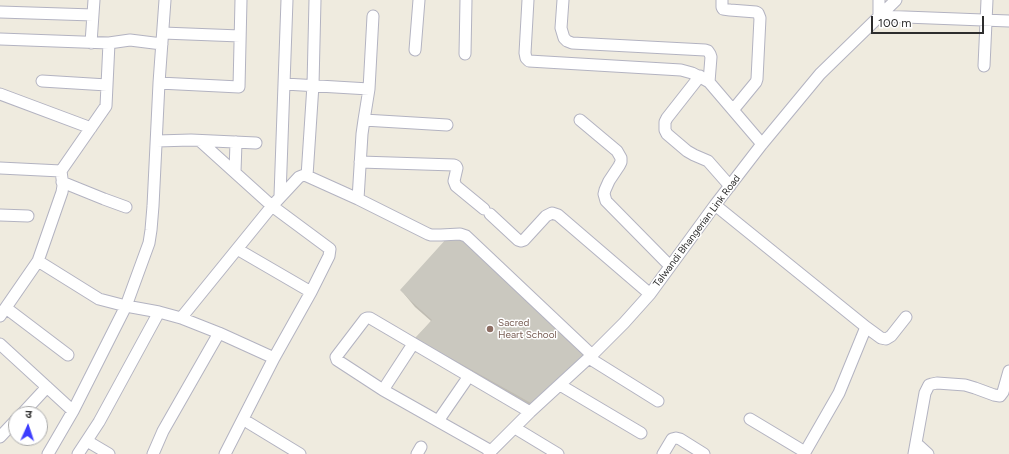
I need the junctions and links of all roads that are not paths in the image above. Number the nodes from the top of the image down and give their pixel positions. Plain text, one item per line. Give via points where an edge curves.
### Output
1 (94, 0) edge
2 (165, 0) edge
3 (241, 0) edge
4 (287, 0) edge
5 (315, 0) edge
6 (419, 0) edge
7 (466, 0) edge
8 (528, 0) edge
9 (563, 0) edge
10 (722, 0) edge
11 (879, 0) edge
12 (896, 0) edge
13 (987, 0) edge
14 (0, 12) edge
15 (93, 15) junction
16 (372, 16) dead end
17 (880, 16) junction
18 (986, 20) junction
19 (1009, 21) edge
20 (240, 36) junction
21 (162, 38) junction
22 (0, 39) edge
23 (91, 42) junction
24 (109, 43) junction
25 (415, 50) dead end
26 (464, 54) dead end
27 (984, 66) dead end
28 (704, 79) junction
29 (42, 81) dead end
30 (159, 83) junction
31 (285, 84) junction
32 (107, 85) junction
33 (313, 85) junction
34 (369, 89) junction
35 (0, 94) edge
36 (733, 110) junction
37 (364, 120) junction
38 (580, 120) dead end
39 (447, 124) dead end
40 (91, 128) junction
41 (157, 141) junction
42 (200, 141) junction
43 (236, 142) junction
44 (256, 143) dead end
45 (762, 144) junction
46 (360, 162) junction
47 (0, 168) edge
48 (235, 172) junction
49 (307, 176) junction
50 (62, 177) junction
51 (730, 186) junction
52 (280, 196) junction
53 (358, 199) junction
54 (715, 205) junction
55 (272, 206) junction
56 (126, 207) dead end
57 (0, 215) edge
58 (28, 216) dead end
59 (237, 249) junction
60 (38, 261) junction
61 (670, 266) junction
62 (311, 292) junction
63 (650, 294) junction
64 (126, 306) junction
65 (3, 312) edge
66 (159, 312) junction
67 (906, 317) dead end
68 (181, 318) junction
69 (866, 327) junction
70 (218, 333) junction
71 (0, 344) edge
72 (413, 344) junction
73 (68, 354) dead end
74 (590, 356) junction
75 (274, 358) junction
76 (1009, 372) edge
77 (469, 376) junction
78 (560, 385) junction
79 (47, 387) junction
80 (382, 390) junction
81 (658, 401) dead end
82 (29, 406) edge
83 (73, 411) junction
84 (530, 412) junction
85 (750, 419) dead end
86 (438, 420) junction
87 (249, 423) dead end
88 (8, 428) edge
89 (515, 428) junction
90 (641, 433) dead end
91 (0, 437) edge
92 (87, 441) junction
93 (916, 443) junction
94 (490, 452) edge
95 (804, 453) edge
96 (48, 454) edge
97 (78, 454) edge
98 (109, 454) edge
99 (153, 454) edge
100 (225, 454) edge
101 (300, 454) edge
102 (558, 454) edge
103 (663, 454) edge
104 (704, 454) edge
105 (914, 454) edge
106 (928, 454) edge

1 - 15 street
2 - 21 street
3 - 20 street
4 - 31 street
5 - 33 street
6 - 25 street
7 - 26 street
8 - 28 street via 525,53 529,61 681,70
9 - 28 street via 561,28 567,41 705,50 711,57
10 - 36 street via 723,9 756,12 760,18 757,79
11 - 17 street
12 - 17 street, Talwandi Bhangerian Link Road
13 - 18 street
14 - 15 street
15 - 23 street
16 - 34 street
17 - 18 street
17 - 45 street, Talwandi Bhangerian Link Road via 820,74
18 - 19 street
18 - 27 street
20 - 21 street
20 - 30 street via 239,87
21 - 24 street
21 - 30 street
22 - 23 street
23 - 24 street
24 - 32 street
28 - 36 street
28 - 51 street via 668,118 665,130 687,151 708,161
29 - 32 street
30 - 41 street
31 - 33 street
31 - 52 street
32 - 40 street via 106,106
33 - 34 street
33 - 49 street
34 - 37 street
35 - 40 street
36 - 45 street
37 - 39 street
37 - 46 street
38 - 61 street via 622,158 605,190 606,201
40 - 50 street via 63,168
41 - 42 street
41 - 64 street via 151,236
42 - 43 street
42 - 48 street
43 - 44 street
43 - 48 street
45 - 51 street, Talwandi Bhangerian Link Road
46 - 53 street
46 - 63 street via 454,165 457,168 454,181 456,186 518,240 524,240 546,216 558,214
47 - 50 street
48 - 55 street
49 - 52 street via 299,177
49 - 53 street
50 - 56 street via 104,199
50 - 60 street via 62,192
51 - 54 street, Talwandi Bhangerian Link Road
52 - 55 street
53 - 74 street via 431,235 466,236
54 - 61 street, Talwandi Bhangerian Link Road
54 - 69 street
55 - 59 street
55 - 62 street via 330,249
57 - 58 street
59 - 62 street
59 - 68 street
60 - 64 street via 96,297
60 - 65 street
61 - 63 street, Talwandi Bhangerian Link Road
62 - 75 street
63 - 74 street, Talwandi Bhangerian Link Road
64 - 66 street
64 - 83 street
65 - 73 street
66 - 68 street
66 - 92 street
67 - 69 street via 886,339
68 - 70 street
69 - 95 street via 839,393
70 - 75 street
70 - 99 street via 163,431
71 - 79 street
72 - 77 street
72 - 80 street
72 - 80 street via 367,318 336,357 338,361
74 - 78 street, Talwandi Bhangerian Link Road
74 - 81 street
75 - 100 street
76 - 93 street via 1000,396 965,385 929,385 925,393
77 - 84 street
77 - 86 street
78 - 84 street, Talwandi Bhangerian Link Road
78 - 90 street
79 - 82 street
79 - 83 street
80 - 86 street
83 - 96 street
84 - 89 street, Talwandi Bhangerian Link Road
85 - 95 street
86 - 94 street
87 - 101 street
88 - 91 street
89 - 94 street, Talwandi Bhangerian Link Road
89 - 102 street
92 - 97 street
92 - 98 street
93 - 105 street
93 - 106 street
103 - 104 street via 672,439 676,438

